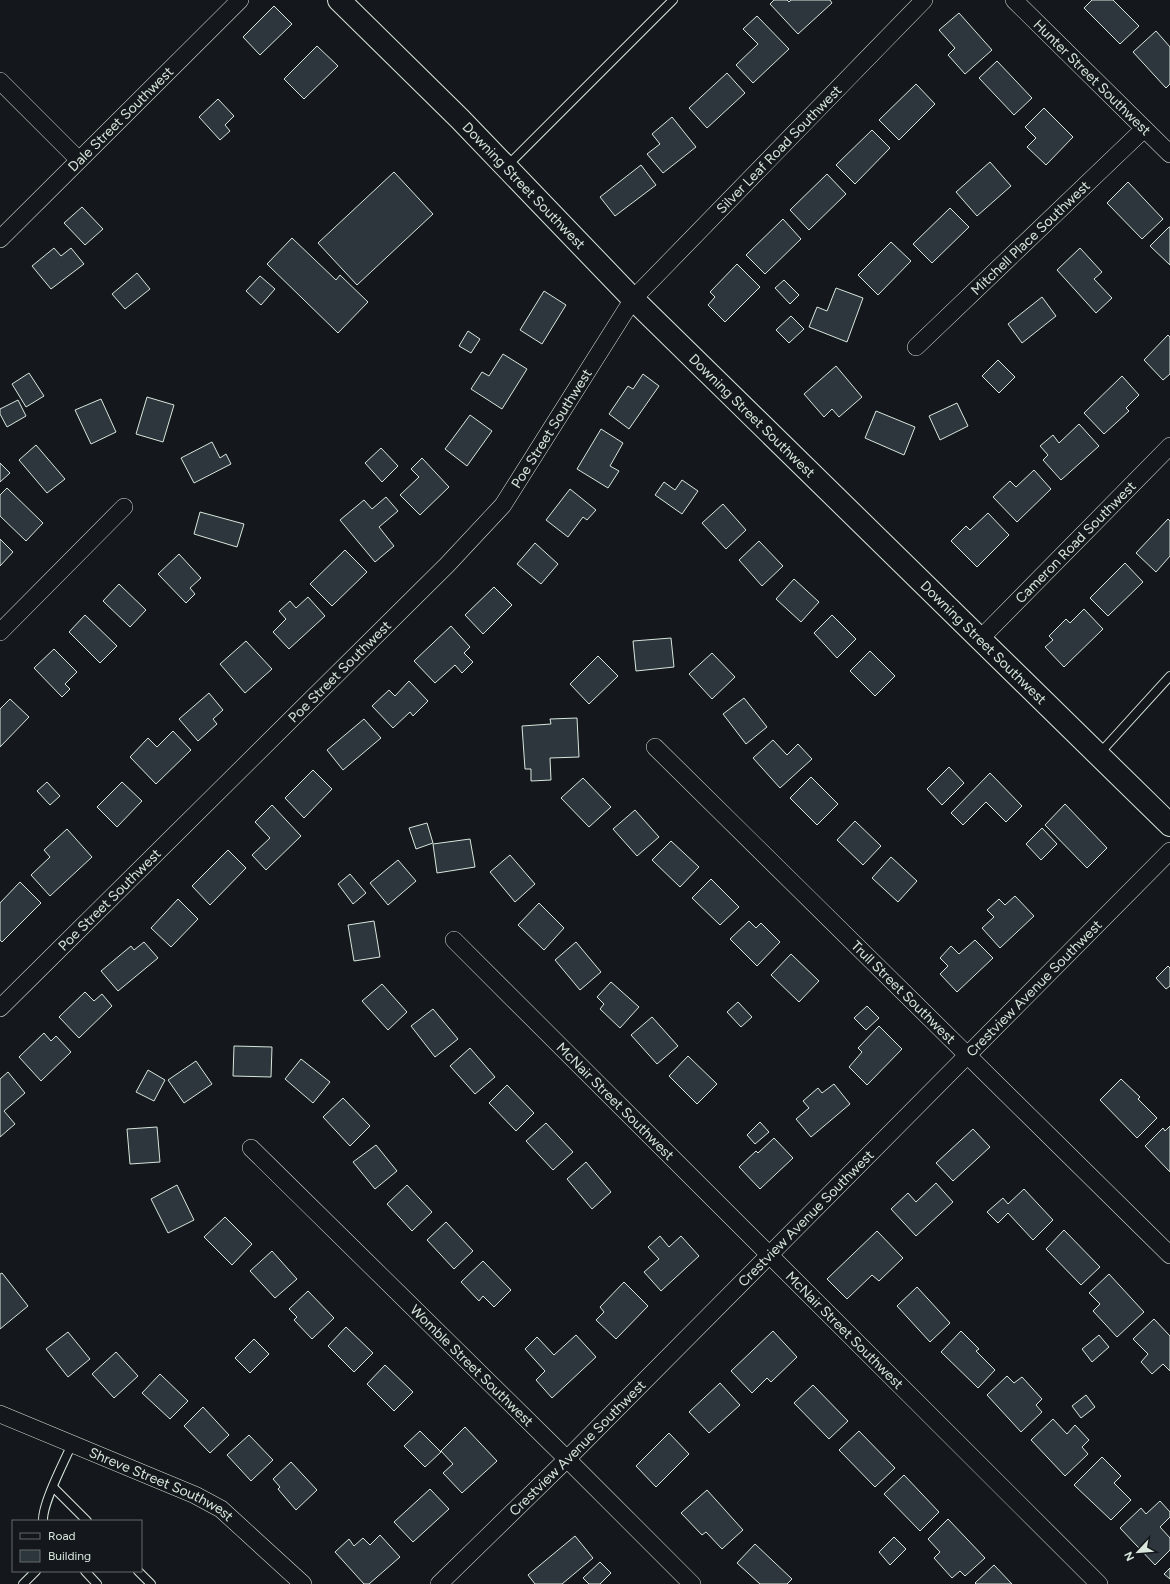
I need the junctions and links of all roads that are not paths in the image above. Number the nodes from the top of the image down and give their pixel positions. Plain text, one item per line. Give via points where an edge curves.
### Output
1 (240, 0) edge
2 (339, 0) edge
3 (673, 0) edge
4 (924, 0) edge
5 (1014, 0) edge
6 (0, 82) edge
7 (1144, 129) junction
8 (1170, 154) edge
9 (79, 160) junction
10 (506, 167) junction
11 (0, 239) edge
12 (633, 299) junction
13 (916, 347) dead end
14 (1170, 446) edge
15 (124, 507) dead end
16 (0, 632) edge
17 (980, 639) junction
18 (1170, 676) edge
19 (1167, 686) edge
20 (655, 746) dead end
21 (1098, 754) junction
22 (1170, 826) edge
23 (1170, 850) edge
24 (454, 940) dead end
25 (0, 1008) edge
26 (968, 1054) junction
27 (251, 1148) dead end
28 (769, 1255) junction
29 (1170, 1255) edge
30 (0, 1414) edge
31 (72, 1444) junction
32 (567, 1459) junction
33 (53, 1487) junction
34 (43, 1520) edge
35 (86, 1520) edge
36 (35, 1572) edge
37 (86, 1572) edge
38 (139, 1572) edge
39 (24, 1584) edge
40 (97, 1584) edge
41 (151, 1584) edge
42 (303, 1584) edge
43 (439, 1584) edge
44 (692, 1584) edge
45 (1099, 1584) edge

1 - 9 street, Dale Street Southwest
2 - 10 street, Downing Street Southwest
3 - 10 lane
4 - 12 street, Silver Leaf Road Southwest
5 - 7 street, Hunter Street Southwest
6 - 9 street
7 - 8 street, Hunter Street Southwest
7 - 13 street, Mitchell Place Southwest
9 - 11 street, Dale Street Southwest
10 - 12 street, Downing Street Southwest
12 - 17 street, Downing Street Southwest
12 - 25 street, Poe Street Southwest via 503,505 447,565
14 - 17 street, Cameron Road Southwest
15 - 16 street
17 - 21 street, Downing Street Southwest
18 - 19 lane
19 - 21 lane
20 - 26 street, Trull Street Southwest
21 - 22 street, Downing Street Southwest
23 - 26 street, Crestview Avenue Southwest
24 - 28 street, McNair Street Southwest
26 - 28 street, Crestview Avenue Southwest
26 - 29 street, Trull Street Southwest
27 - 32 street, Womble Street Southwest
28 - 32 street, Crestview Avenue Southwest
28 - 45 street, McNair Street Southwest
30 - 31 street, Shreve Street Southwest
31 - 33 lane
31 - 42 street, Shreve Street Southwest via 196,1495 221,1509
32 - 43 street, Crestview Avenue Southwest
32 - 44 street, Womble Street Southwest
33 - 34 lane via 42,1514
33 - 35 lane
36 - 39 lane
37 - 40 lane
38 - 41 lane

